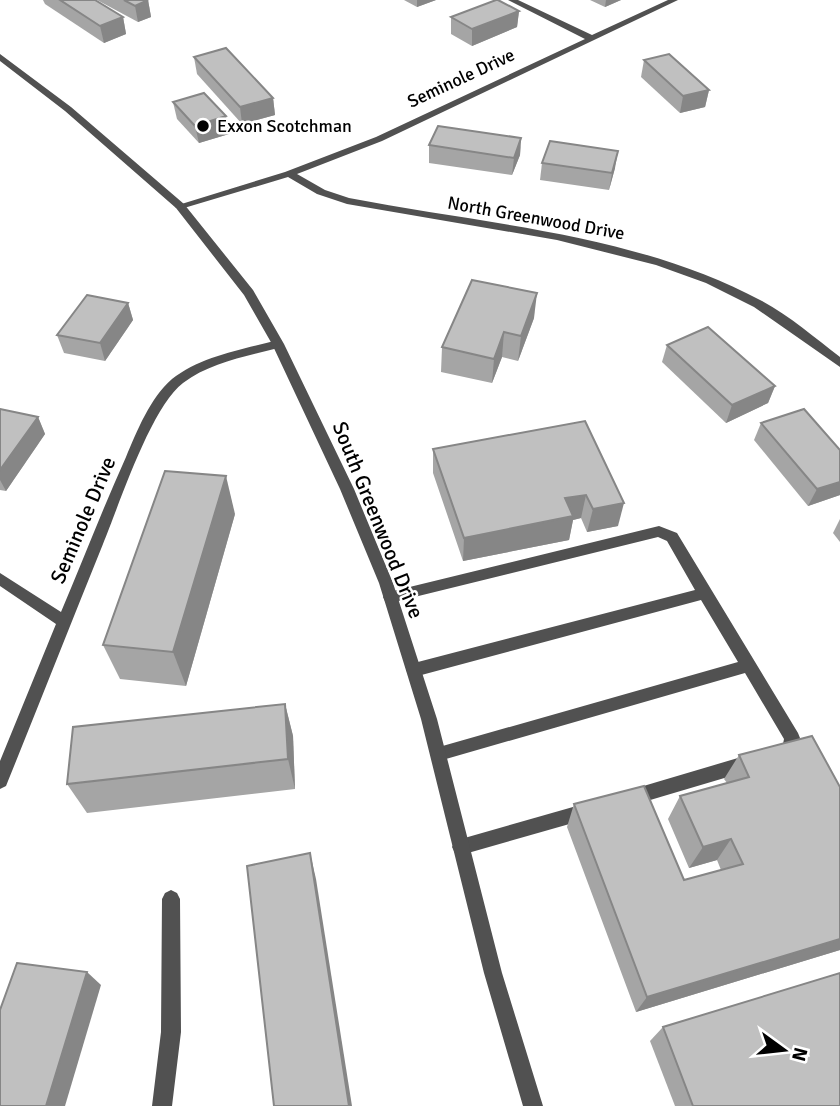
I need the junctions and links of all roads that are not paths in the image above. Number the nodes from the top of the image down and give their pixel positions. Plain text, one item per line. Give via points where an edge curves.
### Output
1 (512, 0) edge
2 (674, 0) edge
3 (591, 38) junction
4 (0, 57) edge
5 (289, 174) junction
6 (180, 206) junction
7 (278, 344) junction
8 (840, 363) edge
9 (0, 579) edge
10 (705, 593) junction
11 (390, 597) junction
12 (64, 621) junction
13 (747, 666) junction
14 (414, 670) junction
15 (439, 754) junction
16 (0, 780) edge
17 (461, 847) junction
18 (171, 899) dead end
19 (162, 1106) edge
20 (533, 1106) edge

1 - 3 street
2 - 3 street, Seminole Drive
3 - 5 street, Seminole Drive via 379,139
4 - 6 street, South Greenwood Drive
5 - 6 street, Seminole Drive
5 - 8 street, North Greenwood Drive via 348,201 590,243 639,256 758,304
6 - 7 street, South Greenwood Drive via 249,293
7 - 11 street, South Greenwood Drive via 347,488
7 - 12 street, Seminole Drive via 214,362 171,387 129,463
9 - 12 street
10 - 11 street via 672,537 659,531
10 - 13 street
10 - 14 street
11 - 14 street, South Greenwood Drive
12 - 16 street, Seminole Drive
13 - 15 street
13 - 17 street via 783,721 792,748
14 - 15 street, South Greenwood Drive
15 - 17 street, South Greenwood Drive
17 - 20 street, South Greenwood Drive
18 - 19 street via 171,1032

